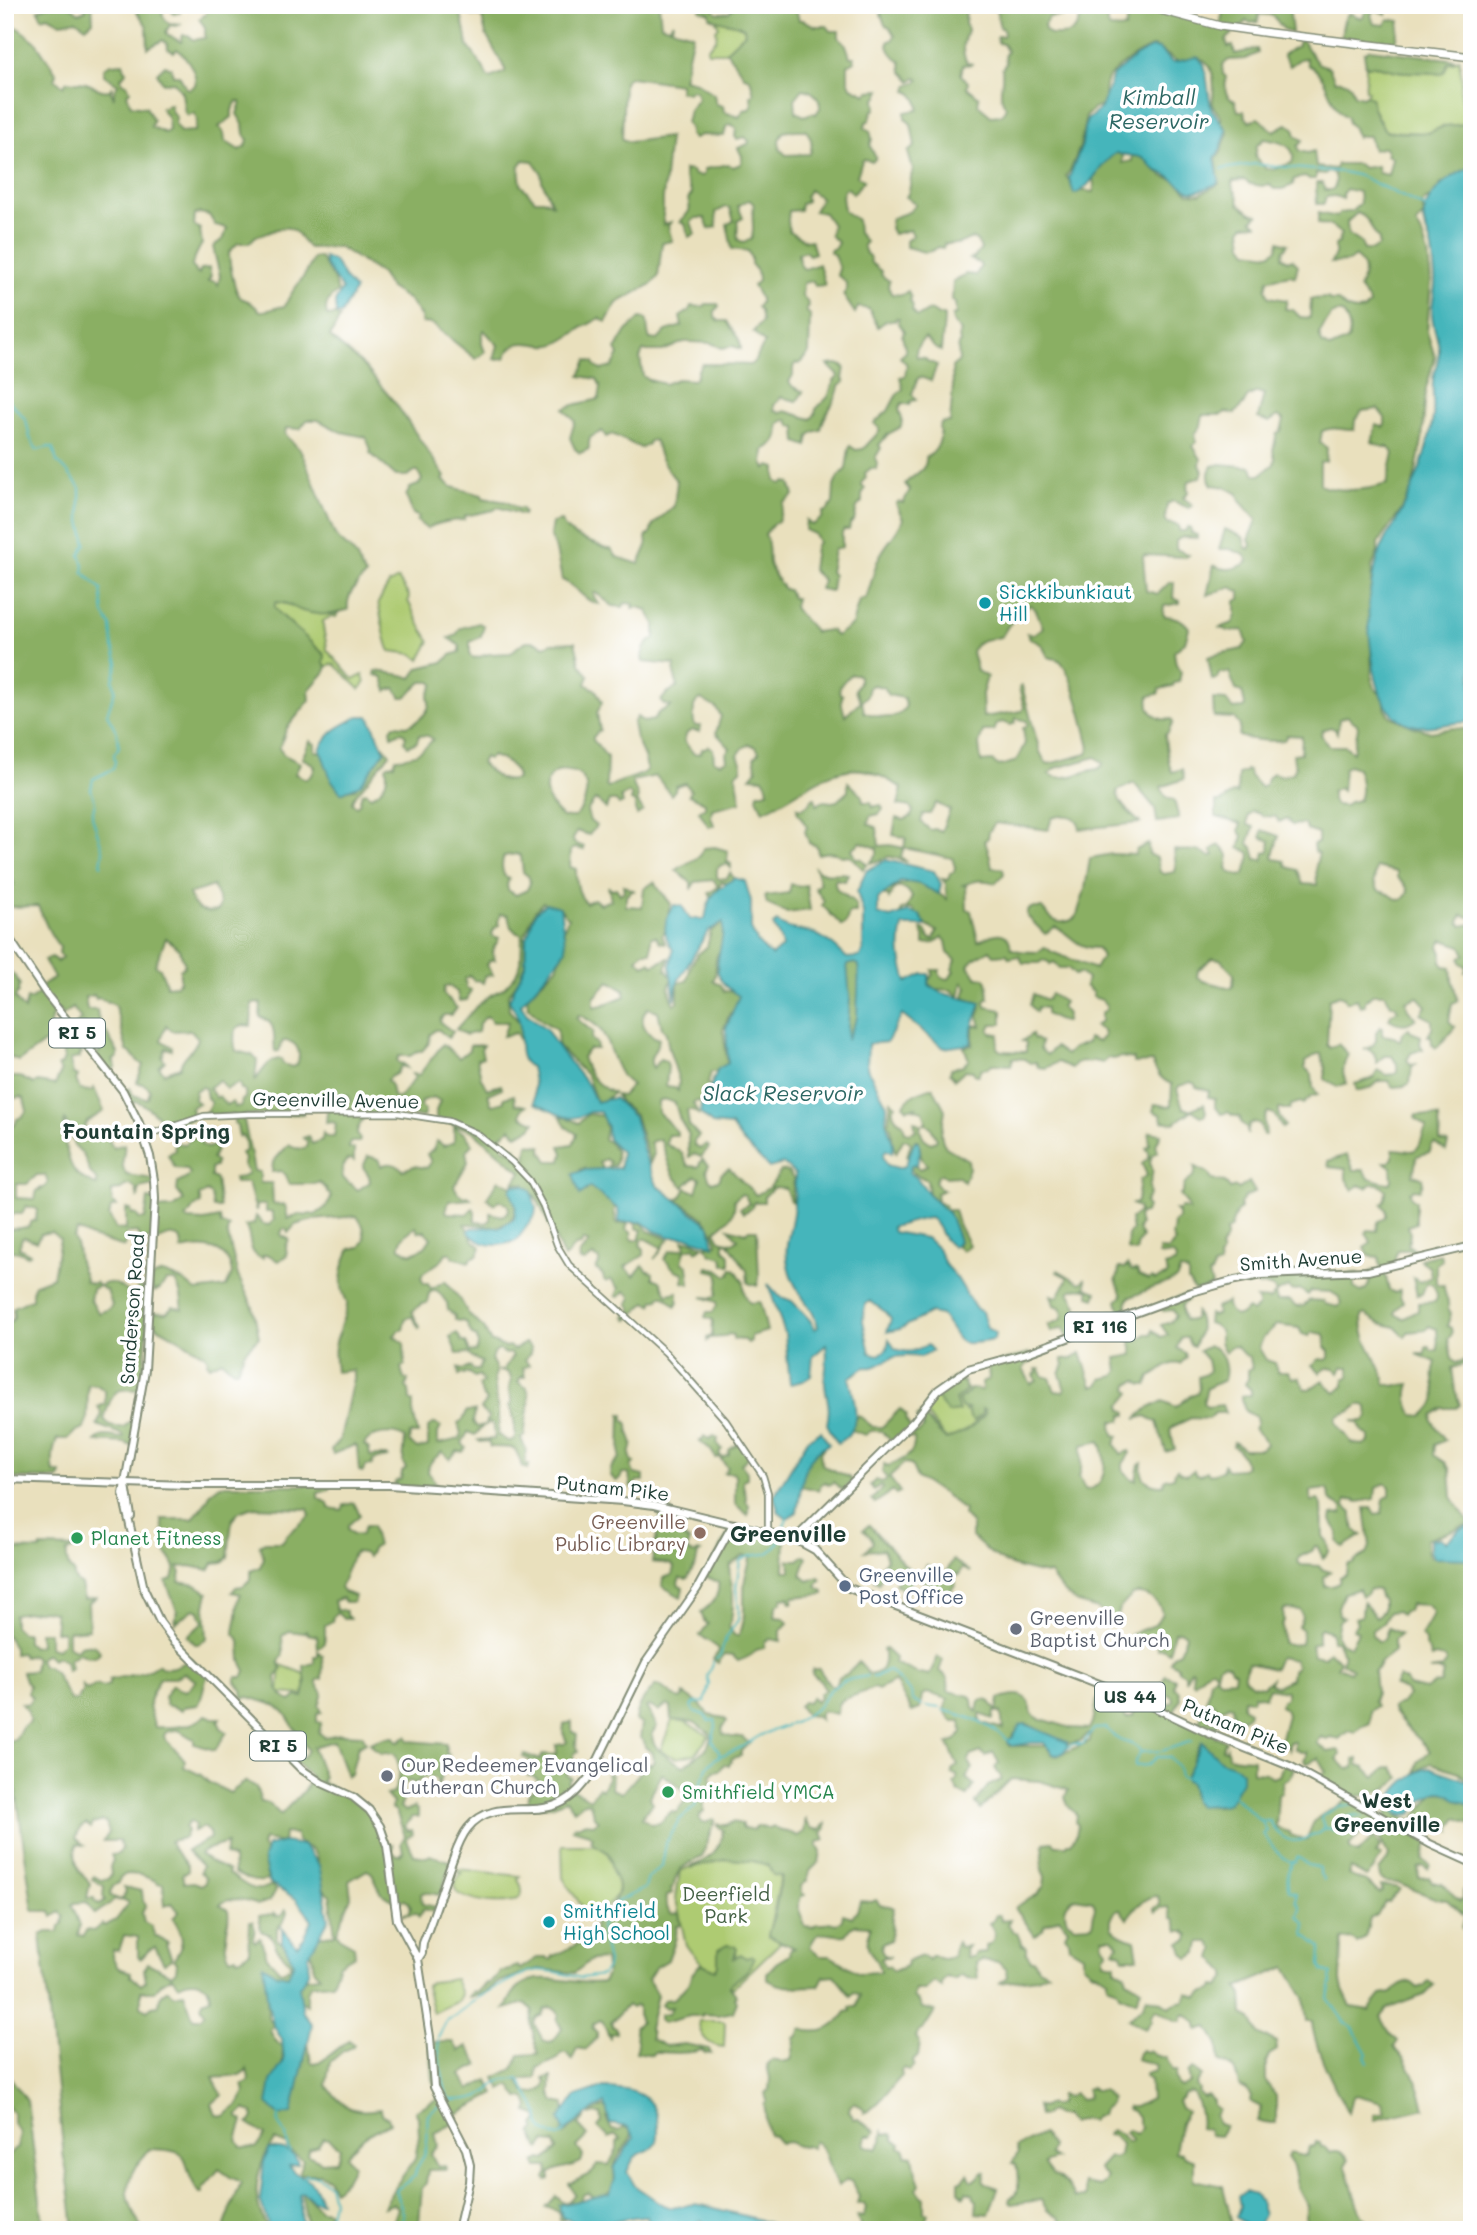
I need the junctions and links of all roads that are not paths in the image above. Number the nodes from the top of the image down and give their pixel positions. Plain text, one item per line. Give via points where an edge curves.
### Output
1 (1142, 5) edge
2 (1472, 57) edge
3 (5, 932) edge
4 (144, 1136) junction
5 (1472, 1246) edge
6 (128, 1469) junction
7 (5, 1479) edge
8 (112, 1483) junction
9 (126, 1483) junction
10 (141, 1483) junction
11 (123, 1494) junction
12 (718, 1520) junction
13 (733, 1524) junction
14 (131, 1525) junction
15 (771, 1533) junction
16 (791, 1538) junction
17 (726, 1539) junction
18 (1472, 1863) edge
19 (418, 1959) junction
20 (458, 2230) edge

1 - 2 highway via 1217,25 1280,35
3 - 4 main road, RI 5 via 47,995 123,1091
4 - 6 main road, Sanderson Road / RI 5 via 154,1180 154,1211 145,1370
4 - 15 main road, Greenville Avenue via 196,1118 229,1114 397,1113 449,1121 476,1133 529,1180 569,1265 666,1353 726,1421 763,1476
5 - 16 main road, Smith Avenue / RI 116 via 1368,1271 1262,1275 1226,1282 1027,1353 968,1369 938,1390 914,1421
6 - 9 main road, Sanderson Road / RI 5
6 - 10 main road
7 - 8 main road, Putnam Pike / US 44
8 - 9 main road, Putnam Pike / US 44
8 - 11 main road
9 - 10 main road, Putnam Pike / US 44
9 - 11 main road, RI 5
9 - 14 main road, RI 5
10 - 12 main road, Putnam Pike / US 44 via 389,1485 642,1503
11 - 14 main road, RI 5
12 - 13 main road, Putnam Pike / US 44
12 - 17 main road
13 - 15 main road, Putnam Pike / US 44
13 - 17 main road
14 - 19 main road, RI 5 via 144,1589 169,1634 301,1769 353,1797 375,1817 387,1846 397,1920
15 - 16 main road, Putnam Pike / US 44
16 - 18 main road, Putnam Pike / US 44 via 815,1550 849,1588 1128,1695 1298,1770
17 - 19 main road via 646,1662 590,1776 578,1791 550,1807 494,1810 467,1829
19 - 20 main road, RI 5 via 435,2087 470,2165

